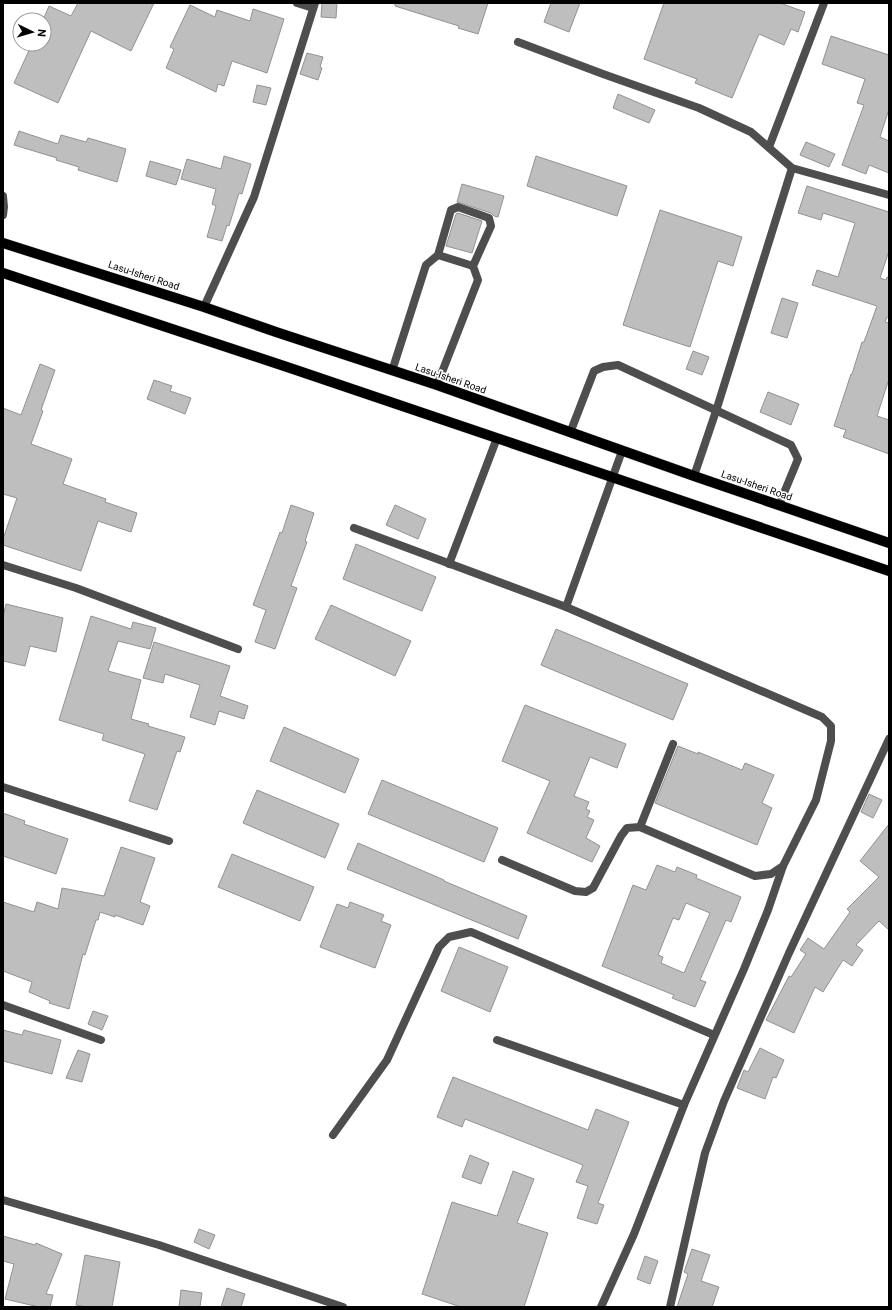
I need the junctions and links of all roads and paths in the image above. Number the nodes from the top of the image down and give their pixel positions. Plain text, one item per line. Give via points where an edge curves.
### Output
1 (297, 3) edge
2 (824, 3) edge
3 (314, 6) edge
4 (518, 42) dead end
5 (769, 147) junction
6 (792, 168) junction
7 (889, 195) edge
8 (3, 196) edge
9 (3, 215) edge
10 (3, 243) edge
11 (438, 255) junction
12 (473, 266) junction
13 (3, 273) edge
14 (204, 307) junction
15 (392, 371) junction
16 (437, 385) junction
17 (716, 411) junction
18 (570, 433) junction
19 (497, 438) junction
20 (622, 451) junction
21 (694, 476) junction
22 (613, 477) junction
23 (779, 505) junction
24 (354, 528) dead end
25 (889, 543) edge
26 (449, 564) junction
27 (3, 565) edge
28 (889, 571) edge
29 (566, 607) junction
30 (238, 649) dead end
31 (889, 739) edge
32 (673, 744) dead end
33 (3, 787) edge
34 (640, 827) junction
35 (169, 841) dead end
36 (502, 860) dead end
37 (783, 866) junction
38 (3, 1005) edge
39 (714, 1035) junction
40 (102, 1040) dead end
41 (497, 1040) dead end
42 (684, 1105) junction
43 (333, 1135) dead end
44 (3, 1200) edge
45 (342, 1307) edge
46 (602, 1307) edge
47 (670, 1307) edge

1 - 3 street
2 - 5 street
3 - 14 street via 254,198
4 - 5 street via 699,108 751,132
5 - 6 street
6 - 7 street
6 - 17 street
8 - 9 street
10 - 14 main road, Lasu-Isheri Road
11 - 12 street
11 - 12 street via 451,210 458,207 489,218 491,226
11 - 15 street via 426,265
12 - 16 street via 478,280
13 - 19 main road
14 - 15 main road, Lasu-Isheri Road
15 - 16 main road, Lasu-Isheri Road
16 - 18 main road, Lasu-Isheri Road
17 - 18 street via 618,365 603,367 594,371
17 - 21 street
17 - 23 street via 791,445 798,459
18 - 20 main road, Lasu-Isheri Road
19 - 22 main road
19 - 26 street
20 - 21 main road, Lasu-Isheri Road
20 - 22 street
21 - 23 main road, Lasu-Isheri Road
22 - 28 main road
22 - 29 street
23 - 25 main road, Lasu-Isheri Road
24 - 26 street
26 - 29 street
27 - 30 street via 76,588
29 - 37 street via 822,717 831,726 831,741 816,800
31 - 47 street via 789,953 724,1101 705,1153
32 - 34 street
33 - 35 street
34 - 36 street via 628,828 621,836 593,888 586,892 575,891
34 - 37 street via 756,876 771,874
37 - 39 street via 744,969
38 - 40 street
39 - 42 street
39 - 43 street via 471,932 449,937 439,947 387,1060
41 - 42 street
42 - 46 street via 634,1234
44 - 45 street via 159,1245

